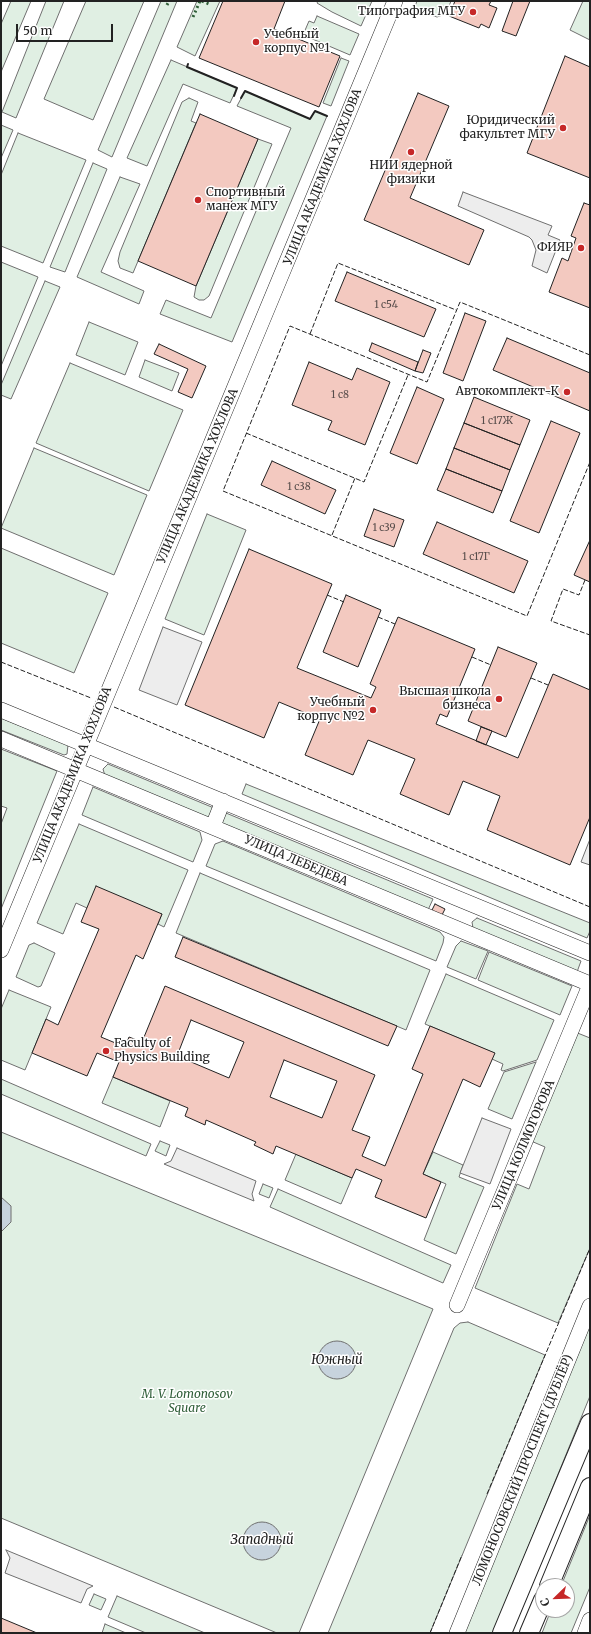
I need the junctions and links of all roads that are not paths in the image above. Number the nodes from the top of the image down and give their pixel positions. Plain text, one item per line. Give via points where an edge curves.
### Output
1 (395, 1) edge
2 (1, 710) edge
3 (1, 739) edge
4 (85, 745) junction
5 (76, 769) junction
6 (223, 801) junction
7 (213, 826) junction
8 (1, 950) edge
9 (590, 953) edge
10 (590, 984) edge
11 (457, 1305) dead end
12 (590, 1306) edge
13 (590, 1423) edge
14 (590, 1487) edge
15 (552, 1578) edge
16 (535, 1618) edge
17 (590, 1620) edge
18 (457, 1633) edge
19 (502, 1633) edge
20 (529, 1633) edge
21 (585, 1633) edge

1 - 4 street, УЛИЦА АКАДЕМИКА ХОХЛОВА
2 - 4 street
3 - 5 street, УЛИЦА ЛЕБЕДЕВА
4 - 5 street, УЛИЦА АКАДЕМИКА ХОХЛОВА
4 - 6 street
5 - 7 street, УЛИЦА ЛЕБЕДЕВА
5 - 8 street, УЛИЦА АКАДЕМИКА ХОХЛОВА
6 - 7 street
6 - 9 street
7 - 10 street, УЛИЦА ЛЕБЕДЕВА
10 - 11 street, УЛИЦА КОЛМОГОРОВА
12 - 18 street, ЛОМОНОСОВСКИЙ ПРОСПЕКТ (ДУБЛЁР)
13 - 19 main road
14 - 15 main road
16 - 20 main road
17 - 21 street

